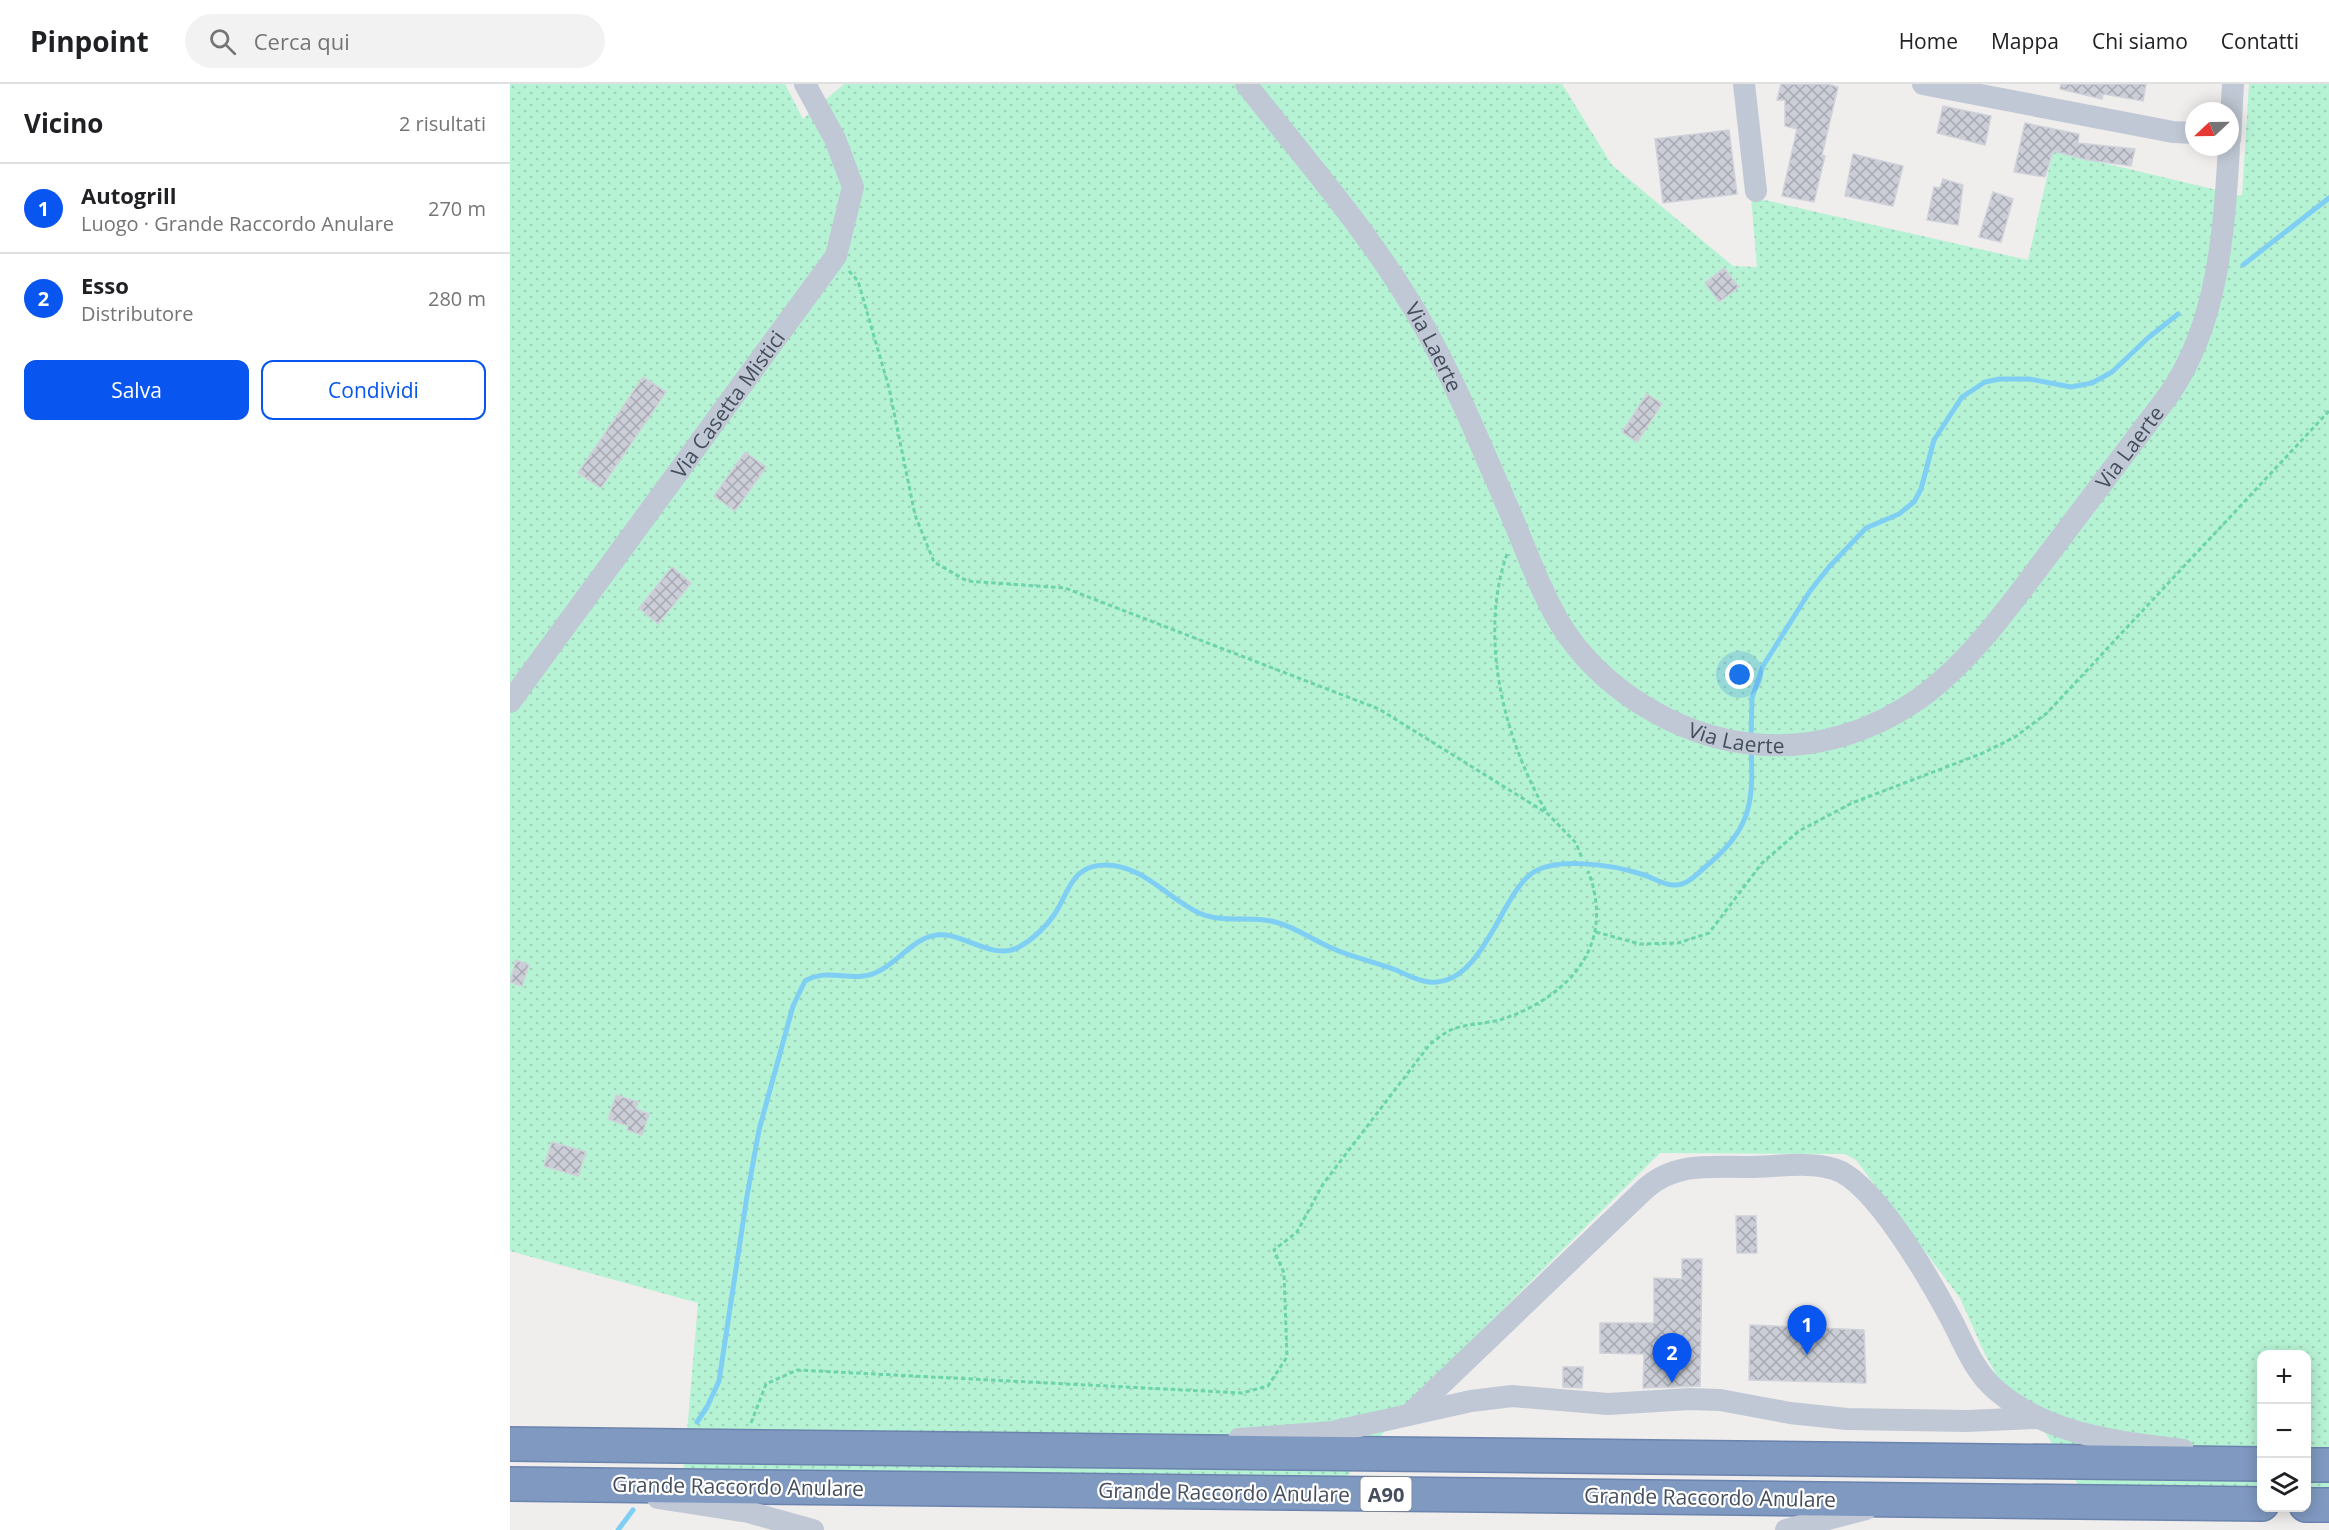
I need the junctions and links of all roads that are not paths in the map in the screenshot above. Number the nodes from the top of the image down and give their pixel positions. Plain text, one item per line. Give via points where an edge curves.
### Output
1 (1246, 84) edge
2 (1744, 84) edge
3 (1923, 84) edge
4 (2233, 84) edge
5 (811, 87) edge
6 (2232, 102) edge
7 (2185, 133) edge
8 (2228, 156) edge
9 (1756, 191) dead end
10 (510, 702) edge
11 (1409, 1415) junction
12 (2036, 1418) junction
13 (510, 1444) edge
14 (1145, 1451) junction
15 (2257, 1462) edge
16 (2257, 1463) edge
17 (2311, 1465) edge
18 (2329, 1465) edge
19 (510, 1484) edge
20 (577, 1485) junction
21 (1928, 1500) junction
22 (2257, 1504) edge
23 (2311, 1505) edge
24 (2329, 1505) edge
25 (813, 1530) edge
26 (1786, 1530) edge

1 - 8 street, Via Laerte via 1362,233 1412,306 1460,399 1530,567 1556,617 1592,664 1628,696 1681,724 1720,738 1777,746 1822,742 1852,733 1900,710 1941,681 2010,605 2188,365 2205,320 2222,229
2 - 9 street
3 - 7 street
4 - 6 street
5 - 10 street, Via Casetta Mistici via 853,187 836,256
11 - 12 street via 1512,1396 1608,1404 1720,1400 1847,1419
11 - 12 street via 1662,1176 1687,1168 1820,1166 1850,1176 1872,1196 1936,1292 1979,1371 1996,1389
11 - 14 street via 1332,1432
12 - 15 street via 2107,1440
13 - 14 highway, Grande Raccordo Anulare / A90
14 - 16 highway, Grande Raccordo Anulare / A90
17 - 18 highway
19 - 20 highway, Grande Raccordo Anulare / A90
20 - 21 highway, Grande Raccordo Anulare / A90
20 - 25 street via 738,1510
21 - 22 highway, Grande Raccordo Anulare / A90
21 - 26 street via 1866,1509
23 - 24 highway

